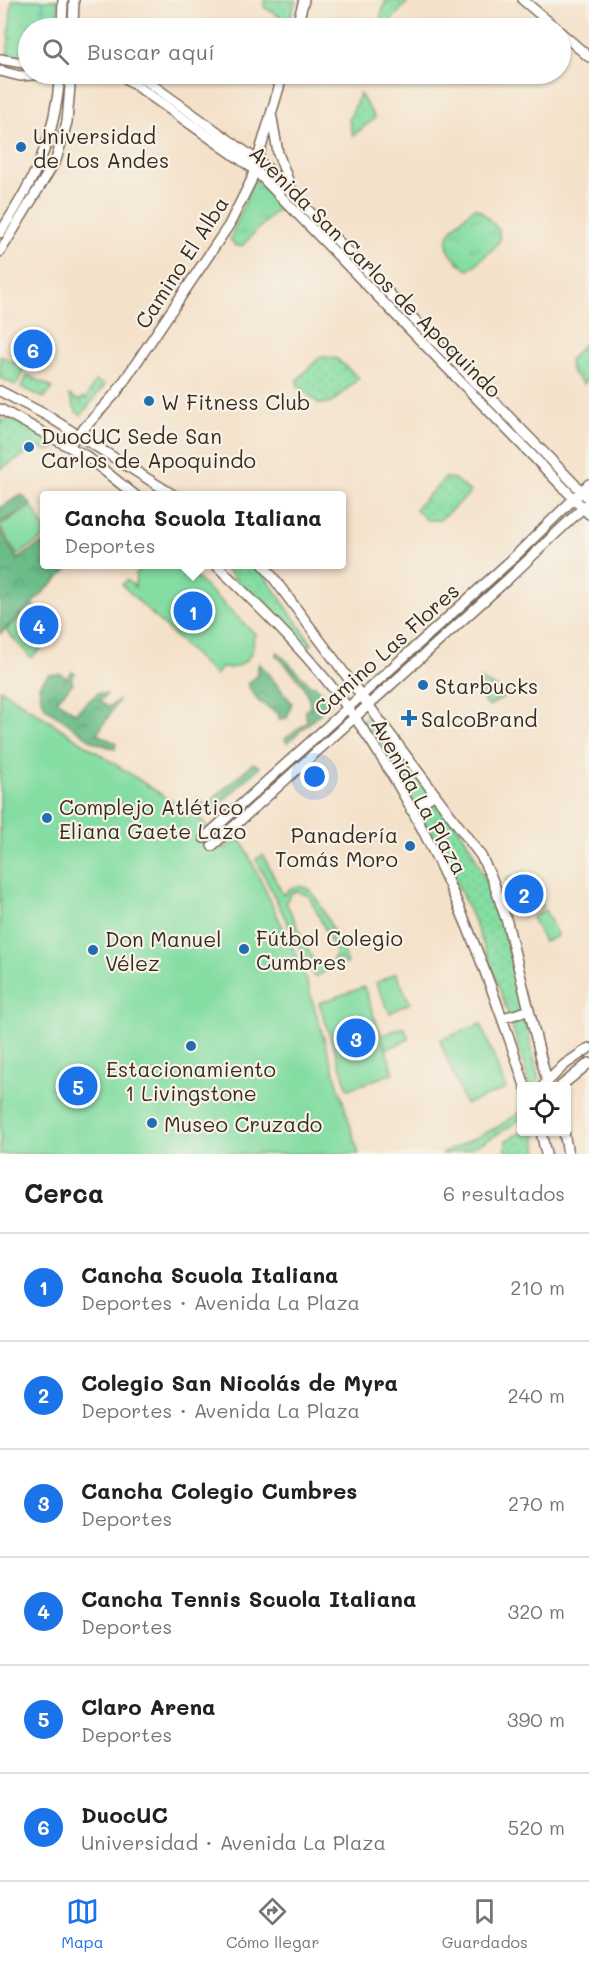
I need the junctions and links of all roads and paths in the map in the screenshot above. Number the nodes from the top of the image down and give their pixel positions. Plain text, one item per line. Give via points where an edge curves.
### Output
1 (63, 0) edge
2 (74, 0) edge
3 (304, 0) edge
4 (523, 0) edge
5 (62, 18) edge
6 (73, 18) edge
7 (299, 18) edge
8 (544, 18) edge
9 (571, 41) edge
10 (589, 57) edge
11 (0, 59) edge
12 (18, 62) edge
13 (0, 71) edge
14 (18, 76) edge
15 (59, 84) edge
16 (70, 84) edge
17 (134, 84) edge
18 (151, 84) edge
19 (280, 84) edge
20 (272, 112) junction
21 (258, 159) junction
22 (254, 169) junction
23 (297, 197) junction
24 (0, 233) edge
25 (0, 252) edge
26 (0, 391) edge
27 (0, 409) edge
28 (80, 436) junction
29 (68, 446) junction
30 (154, 483) junction
31 (589, 484) edge
32 (133, 491) edge
33 (140, 491) edge
34 (167, 491) edge
35 (584, 502) edge
36 (220, 569) edge
37 (267, 569) edge
38 (319, 641) junction
39 (304, 654) junction
40 (361, 696) junction
41 (369, 705) junction
42 (348, 709) junction
43 (355, 718) junction
44 (435, 794) junction
45 (411, 810) junction
46 (232, 813) junction
47 (240, 822) junction
48 (204, 838) dead end
49 (212, 846) dead end
50 (527, 1011) junction
51 (503, 1018) junction
52 (589, 1048) edge
53 (589, 1064) edge
54 (524, 1082) edge
55 (545, 1082) edge
56 (549, 1082) edge
57 (566, 1082) edge
58 (542, 1136) edge
59 (565, 1136) edge
60 (546, 1154) edge
61 (568, 1154) edge

1 - 5 main road
2 - 6 main road
3 - 7 main road
4 - 8 main road
9 - 10 main road
11 - 12 main road
13 - 14 main road
15 - 24 main road via 46,152
16 - 25 main road via 68,116 56,160
17 - 22 main road, Avenida San Carlos de Apoquindo
18 - 21 main road, Avenida San Carlos de Apoquindo
19 - 20 main road, Camino El Alba
20 - 21 main road, Camino El Alba
20 - 23 main road via 278,153
21 - 22 main road, Camino El Alba
21 - 23 main road, Avenida San Carlos de Apoquindo
22 - 28 main road, Camino El Alba via 240,206 220,241 116,393
22 - 35 main road, Avenida San Carlos de Apoquindo
23 - 35 main road, Avenida San Carlos de Apoquindo
26 - 28 main road
27 - 29 main road
28 - 29 main road, Camino El Alba
28 - 30 main road
29 - 32 main road
30 - 33 main road via 144,485
30 - 34 main road
31 - 35 main road, Camino Las Flores
35 - 40 main road, Camino Las Flores
35 - 41 main road, Camino Las Flores
36 - 39 main road, Avenida La Plaza
37 - 38 main road, Avenida La Plaza
38 - 39 main road
38 - 40 main road, Avenida La Plaza
39 - 42 main road, Avenida La Plaza
40 - 41 main road, Avenida La Plaza
40 - 42 main road, Camino Las Flores
41 - 43 main road, Camino Las Flores
41 - 44 main road, Avenida La Plaza
42 - 43 main road, Avenida La Plaza
42 - 46 main road, Camino Las Flores
43 - 45 main road, Avenida La Plaza
43 - 47 main road, Camino Las Flores
44 - 45 main road
44 - 50 main road, Avenida La Plaza via 475,845 494,881
45 - 51 main road, Avenida La Plaza via 439,862
46 - 47 main road
46 - 48 main road, Camino Las Flores
47 - 49 main road, Camino Las Flores
50 - 51 main road
50 - 55 main road, Avenida La Plaza
51 - 54 main road, Avenida La Plaza
52 - 56 main road via 564,1065
53 - 57 main road
58 - 60 main road
59 - 61 main road

